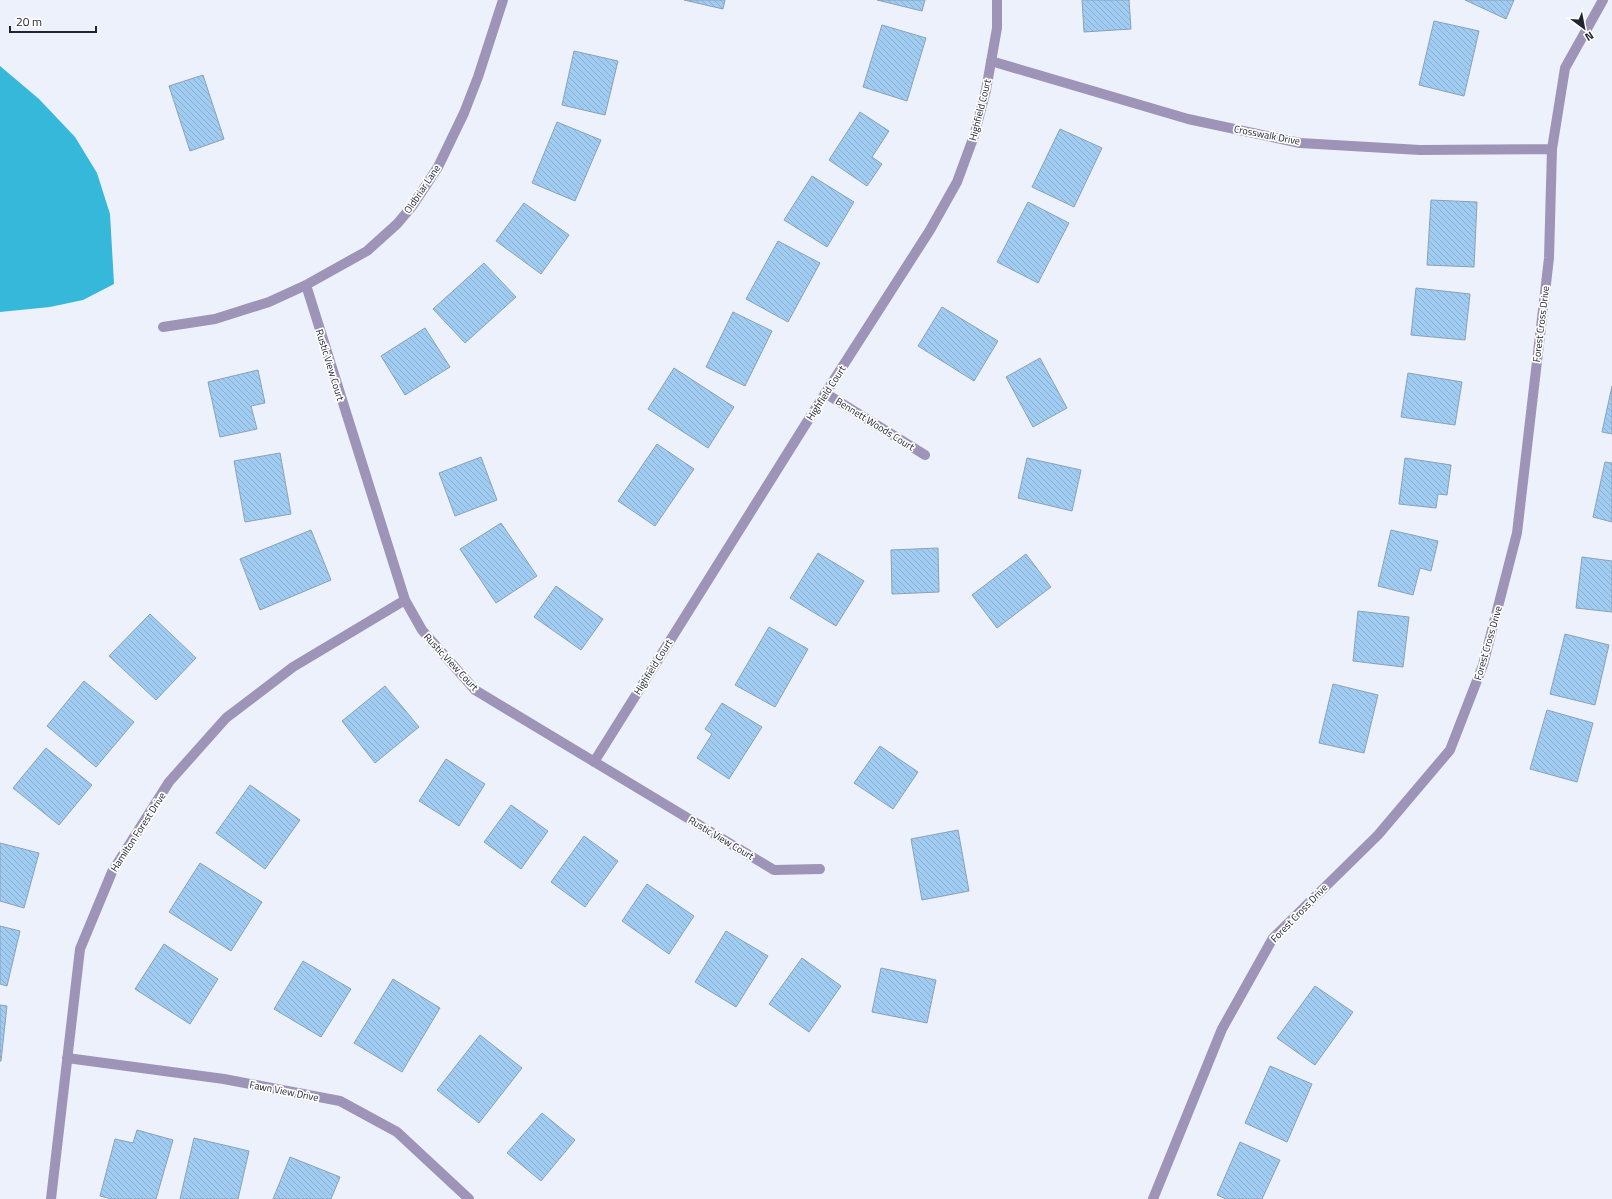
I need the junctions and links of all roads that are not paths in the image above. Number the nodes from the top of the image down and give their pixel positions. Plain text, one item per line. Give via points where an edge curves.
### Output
1 (503, 0) edge
2 (997, 0) edge
3 (1603, 0) edge
4 (991, 61) junction
5 (1552, 149) junction
6 (306, 285) junction
7 (163, 327) dead end
8 (825, 393) junction
9 (925, 455) dead end
10 (405, 600) junction
11 (594, 762) junction
12 (820, 869) dead end
13 (67, 1058) junction
14 (50, 1199) edge
15 (469, 1199) edge
16 (1153, 1199) edge

1 - 6 street, Oldbriar Lane via 464,113 438,167 413,205 397,224 367,251
2 - 4 street, Highfield Court via 997,28
3 - 5 street, Forest Cross Drive via 1565,68
4 - 5 street, Crosswalk Drive via 1188,119 1300,143 1420,150
4 - 8 street, Highfield Court via 974,136 957,182 930,230
5 - 16 street, Forest Cross Drive via 1549,258 1517,533 1483,665 1450,750 1378,835 1273,938 1222,1029
6 - 7 street, Oldbriar Lane via 268,302 215,319
6 - 10 street, Rustic View Court
8 - 9 street, Bennett Woods Court
8 - 11 street, Highfield Court
10 - 11 street, Rustic View Court via 422,630 475,690
10 - 13 street, Hamilton Forest Drive via 293,667 226,718 169,782 112,872 80,949
11 - 12 street, Rustic View Court via 774,870
13 - 14 street, Hamilton Forest Drive
13 - 15 street, Fawn View Drive via 224,1079 340,1102 397,1132

